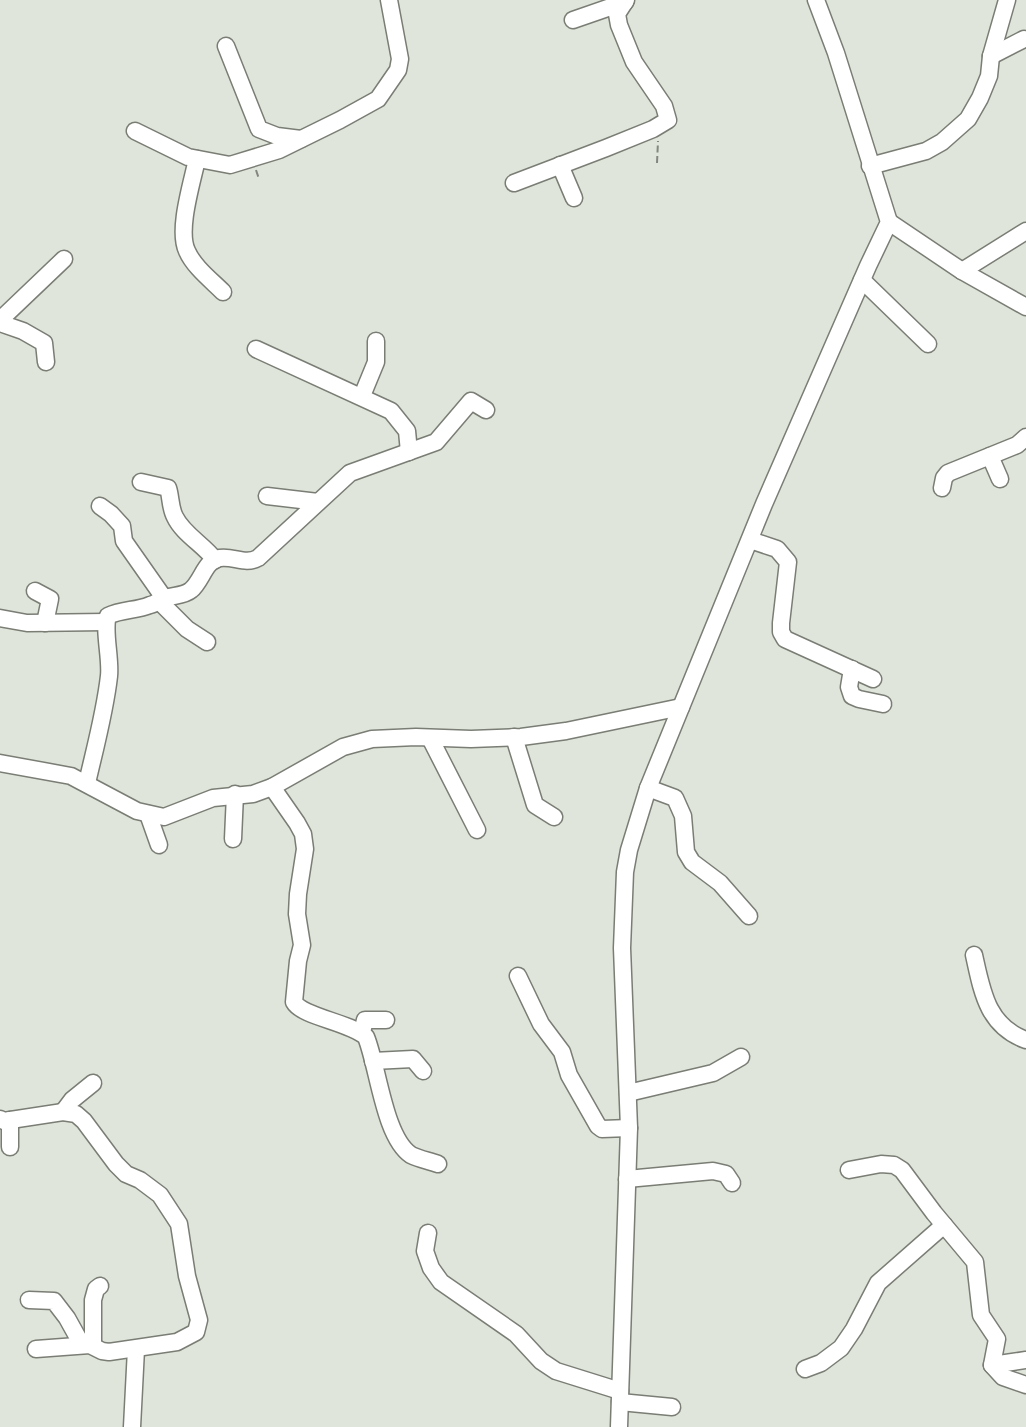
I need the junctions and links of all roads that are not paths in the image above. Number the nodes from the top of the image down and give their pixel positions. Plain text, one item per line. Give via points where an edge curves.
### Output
1 (389, 0) edge
2 (816, 0) edge
3 (1007, 0) edge
4 (625, 1) edge
5 (573, 20) dead end
6 (1024, 39) dead end
7 (226, 46) dead end
8 (991, 56) junction
9 (135, 131) dead end
10 (301, 139) junction
11 (197, 159) junction
12 (560, 165) junction
13 (870, 166) junction
14 (514, 183) dead end
15 (574, 198) dead end
16 (889, 222) junction
17 (1026, 231) edge
18 (64, 259) dead end
19 (961, 271) junction
20 (862, 280) junction
21 (223, 292) dead end
22 (1026, 307) edge
23 (0, 321) edge
24 (376, 341) dead end
25 (928, 344) dead end
26 (256, 349) dead end
27 (46, 362) dead end
28 (362, 397) junction
29 (486, 410) dead end
30 (1026, 437) edge
31 (409, 452) junction
32 (990, 456) junction
33 (1000, 479) dead end
34 (141, 482) dead end
35 (942, 488) dead end
36 (267, 496) dead end
37 (317, 502) junction
38 (100, 506) dead end
39 (750, 540) junction
40 (215, 560) junction
41 (35, 591) dead end
42 (161, 600) junction
43 (0, 618) edge
44 (106, 622) junction
45 (45, 623) junction
46 (207, 642) dead end
47 (852, 669) junction
48 (873, 679) dead end
49 (883, 704) dead end
50 (681, 707) junction
51 (514, 737) junction
52 (430, 738) junction
53 (0, 762) edge
54 (87, 783) junction
55 (272, 787) junction
56 (648, 788) junction
57 (235, 794) junction
58 (148, 814) junction
59 (554, 817) dead end
60 (477, 830) dead end
61 (233, 839) dead end
62 (159, 845) dead end
63 (749, 916) dead end
64 (974, 955) dead end
65 (518, 976) dead end
66 (386, 1020) dead end
67 (362, 1032) junction
68 (1026, 1040) edge
69 (741, 1057) dead end
70 (373, 1061) junction
71 (424, 1071) dead end
72 (93, 1083) dead end
73 (628, 1093) junction
74 (64, 1112) junction
75 (5, 1119) edge
76 (629, 1128) junction
77 (10, 1147) dead end
78 (438, 1164) dead end
79 (849, 1170) dead end
80 (627, 1179) junction
81 (732, 1183) dead end
82 (944, 1225) junction
83 (428, 1233) dead end
84 (100, 1286) dead end
85 (29, 1300) dead end
86 (88, 1345) junction
87 (36, 1349) dead end
88 (136, 1349) junction
89 (1026, 1360) edge
90 (992, 1365) junction
91 (804, 1369) dead end
92 (1026, 1384) edge
93 (620, 1396) junction
94 (672, 1407) dead end
95 (132, 1427) edge
96 (619, 1427) edge

1 - 10 street via 400,59 390,84 372,103
2 - 13 street
3 - 8 street
4 - 5 street
4 - 12 street via 617,14 619,25 634,62 664,106 668,120
6 - 8 street
7 - 10 street via 259,129
8 - 13 street via 989,76 968,119 926,151
9 - 11 street
10 - 11 street via 230,165
11 - 21 street via 184,221 186,249
12 - 14 street
12 - 15 street
13 - 16 street
16 - 19 street
16 - 20 street
17 - 19 street
18 - 23 street
19 - 22 street
20 - 25 street
20 - 39 street
23 - 27 street via 44,343
24 - 28 street via 376,362
26 - 28 street
28 - 31 street via 400,420 407,431
29 - 31 street via 471,401 436,442
30 - 32 street
31 - 37 street via 350,473
32 - 33 street
32 - 35 street via 948,473
34 - 40 street via 168,488 178,522
36 - 37 street
37 - 40 street via 251,562
38 - 42 street via 122,526 124,541
39 - 47 street via 777,549 788,562 781,623 785,639
39 - 50 street
40 - 42 street via 192,589
41 - 45 street via 50,598
42 - 44 street via 118,611
42 - 46 street via 187,629
43 - 45 street
44 - 45 street
44 - 54 street via 109,676
47 - 48 street
47 - 49 street via 852,695
50 - 51 street
50 - 56 street
51 - 52 street
51 - 59 street via 535,805
52 - 55 street via 372,739 343,747
52 - 60 street
53 - 54 street
54 - 58 street
55 - 57 street
55 - 67 street via 303,834 305,849 297,914 302,945 294,1002 301,1010
56 - 63 street via 675,798 692,862
56 - 73 street via 629,850 624,898
57 - 58 street via 164,817
57 - 61 street
58 - 62 street
64 - 68 street via 986,1004 1009,1033
65 - 76 street via 598,1126
66 - 67 street via 365,1020
67 - 70 street
69 - 73 street via 713,1073
70 - 71 street via 412,1059
70 - 78 street via 400,1143 412,1155
72 - 74 street
73 - 76 street
74 - 75 street
74 - 88 street via 84,1121 126,1174 160,1195 179,1224 200,1320 196,1332 177,1342
75 - 77 street
76 - 80 street
79 - 82 street via 894,1165
80 - 81 street via 713,1171 726,1174
80 - 93 street
82 - 90 street via 975,1262 981,1315 996,1339
82 - 91 street via 878,1283 841,1348
83 - 93 street via 425,1251 441,1282 516,1334 556,1371
84 - 86 street via 93,1300
85 - 86 street via 54,1301
86 - 87 street
86 - 88 street via 105,1352
88 - 95 street
89 - 90 street
90 - 92 street via 1003,1377
93 - 94 street
93 - 96 street

